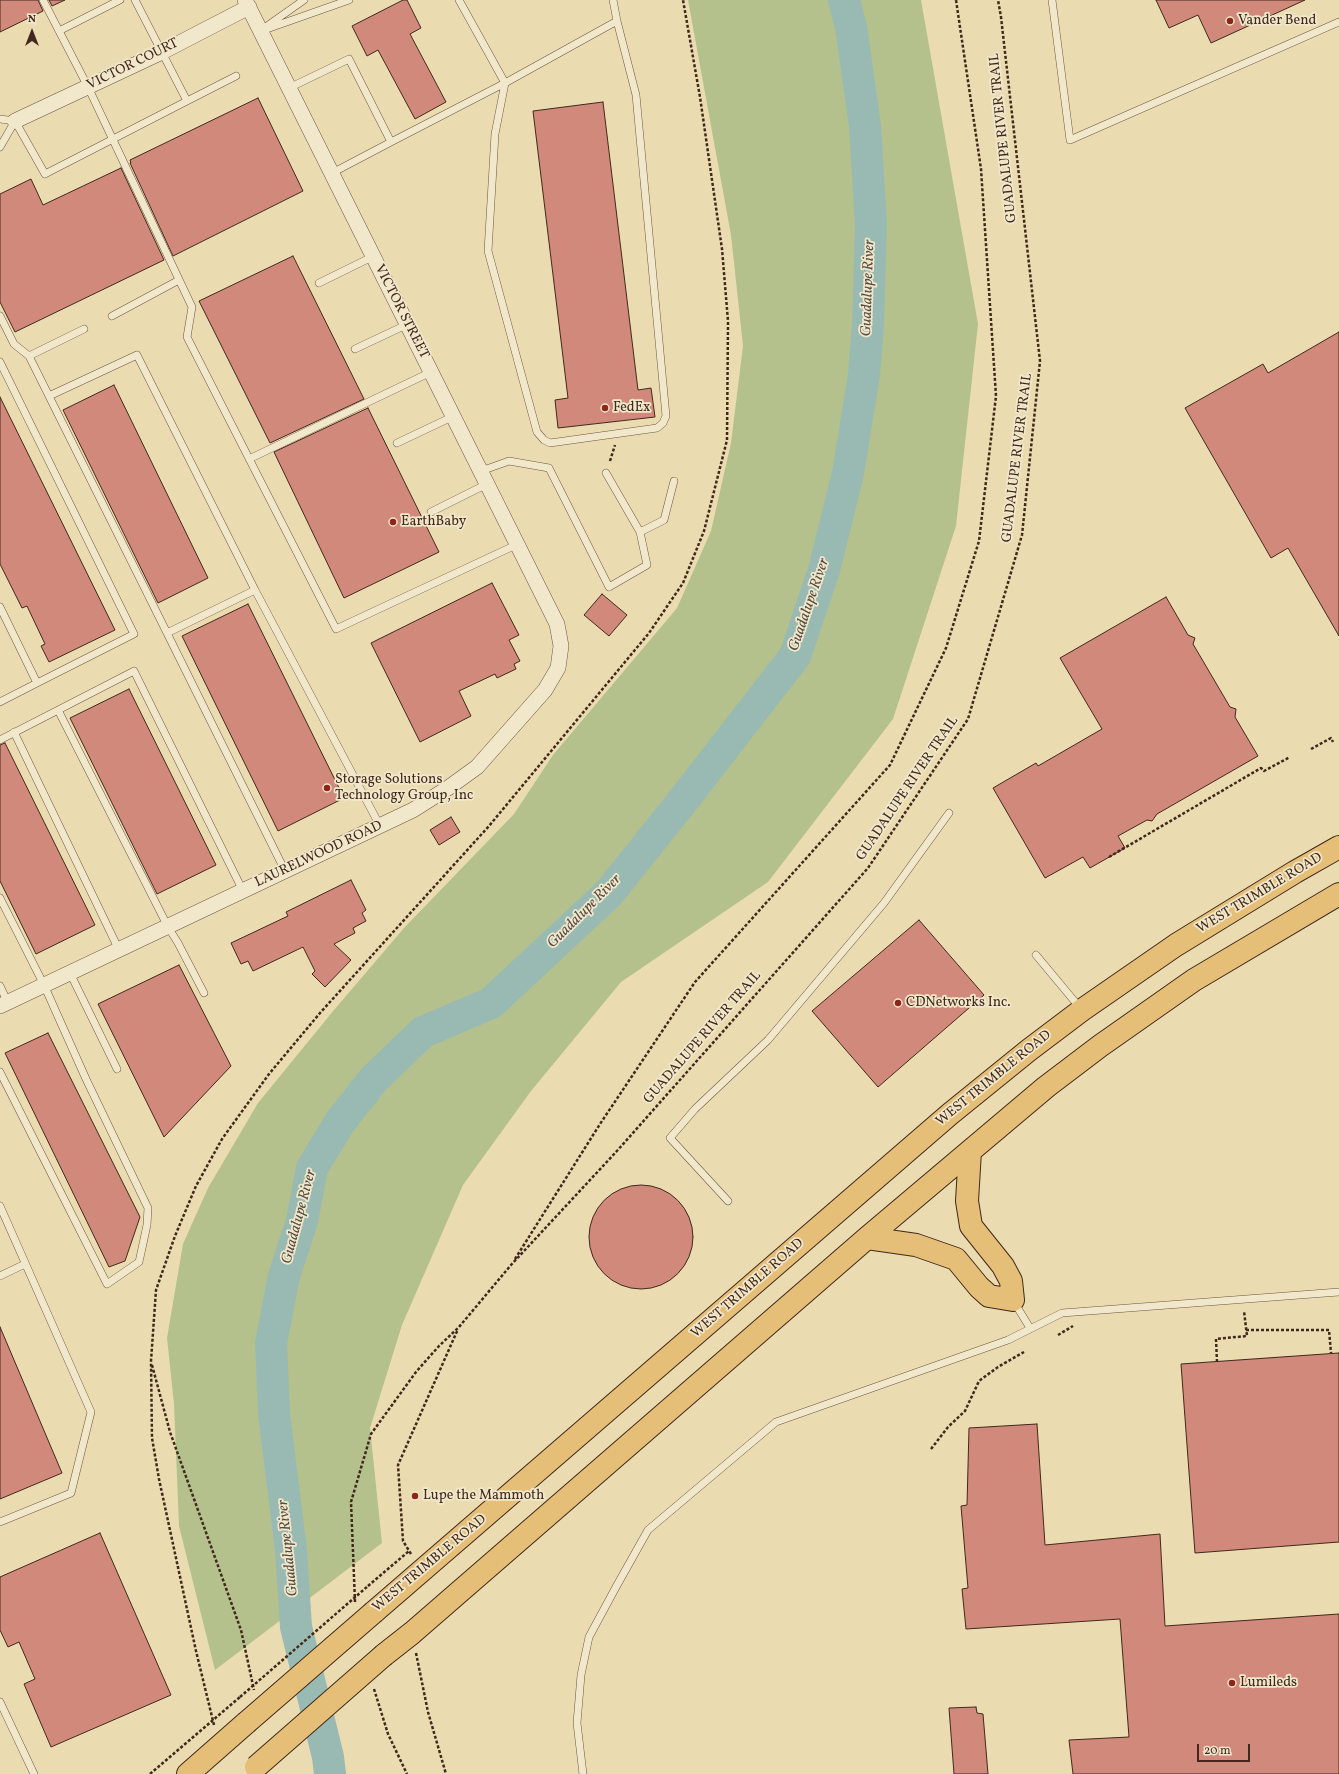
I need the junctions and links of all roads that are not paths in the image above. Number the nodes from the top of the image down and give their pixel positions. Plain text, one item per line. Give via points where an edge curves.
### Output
1 (43, 0) edge
2 (120, 0) edge
3 (135, 0) edge
4 (304, 0) edge
5 (349, 0) edge
6 (459, 0) edge
7 (613, 0) edge
8 (1052, 0) edge
9 (247, 4) edge
10 (617, 21) junction
11 (1339, 22) edge
12 (59, 31) junction
13 (260, 31) junction
14 (162, 52) junction
15 (236, 76) dead end
16 (505, 83) junction
17 (88, 87) junction
18 (289, 88) junction
19 (187, 101) junction
20 (0, 119) edge
21 (15, 120) junction
22 (113, 140) junction
23 (391, 142) junction
24 (0, 147) edge
25 (332, 173) junction
26 (374, 256) junction
27 (179, 280) junction
28 (318, 283) dead end
29 (0, 316) edge
30 (112, 316) dead end
31 (408, 324) junction
32 (84, 329) dead end
33 (355, 349) dead end
34 (29, 356) junction
35 (0, 362) edge
36 (431, 372) junction
37 (49, 396) junction
38 (454, 416) junction
39 (397, 443) dead end
40 (249, 459) junction
41 (606, 473) dead end
42 (484, 478) junction
43 (674, 481) dead end
44 (431, 512) dead end
45 (640, 532) junction
46 (518, 544) junction
47 (255, 590) junction
48 (0, 607) edge
49 (558, 624) joint
50 (167, 633) junction
51 (37, 683) junction
52 (0, 702) edge
53 (58, 710) junction
54 (14, 732) junction
55 (0, 740) edge
56 (949, 812) dead end
57 (380, 826) junction
58 (1339, 847) edge
59 (285, 871) junction
60 (243, 891) junction
61 (1339, 894) edge
62 (0, 898) edge
63 (168, 927) junction
64 (119, 950) junction
65 (1036, 955) dead end
66 (70, 973) junction
67 (0, 986) edge
68 (44, 986) junction
69 (204, 993) dead end
70 (4, 1005) edge
71 (1082, 1010) junction
72 (117, 1069) dead end
73 (0, 1072) edge
74 (970, 1151) junction
75 (728, 1201) dead end
76 (0, 1206) edge
77 (867, 1238) junction
78 (992, 1252) junction
79 (25, 1264) junction
80 (968, 1273) junction
81 (0, 1276) edge
82 (1339, 1292) edge
83 (1012, 1300) junction
84 (1030, 1328) junction
85 (0, 1522) edge
86 (0, 1702) edge
87 (252, 1771) edge
88 (34, 1774) edge
89 (188, 1774) edge
90 (583, 1774) edge

1 - 12 lane
2 - 12 lane
3 - 14 lane
4 - 13 lane
5 - 13 lane
6 - 16 lane
7 - 10 lane
8 - 11 lane via 1070,140
9 - 13 street, VICTOR STREET
9 - 14 street, VICTOR COURT
10 - 16 lane
10 - 16 lane via 636,95 666,416 657,428 550,443 537,432 488,251 495,134
12 - 17 lane
13 - 18 street, VICTOR STREET
14 - 17 street, VICTOR COURT
14 - 19 lane
15 - 19 lane
16 - 23 lane
17 - 21 street, VICTOR COURT
17 - 22 lane
18 - 23 lane via 349,59
18 - 25 street, VICTOR STREET
19 - 22 lane
20 - 21 lane
21 - 22 lane via 45,174
21 - 24 lane
22 - 27 lane
23 - 25 lane
25 - 26 street, VICTOR STREET
26 - 28 lane
26 - 31 street, VICTOR STREET
27 - 30 lane
27 - 40 lane via 192,307 187,337
29 - 34 lane via 14,344
31 - 33 lane
31 - 36 street, VICTOR STREET
32 - 34 lane
34 - 37 lane
35 - 51 lane via 134,634
36 - 38 street, VICTOR STREET
36 - 40 lane
37 - 47 lane via 137,355
37 - 50 lane
38 - 39 lane
38 - 42 street, VICTOR STREET
40 - 46 lane via 336,629
41 - 45 lane
42 - 44 lane
42 - 45 lane via 509,461 548,468 609,587 647,565
42 - 46 street, VICTOR STREET
43 - 45 lane via 664,520
46 - 49 street, VICTOR STREET
47 - 50 lane
47 - 57 lane
48 - 51 lane
49 - 57 street, LAURELWOOD ROAD via 561,646 558,668 545,690 503,739 477,767 448,788 413,810
50 - 59 lane
51 - 52 lane
53 - 54 lane
53 - 60 lane via 134,671
53 - 63 lane
54 - 55 lane
54 - 64 lane
56 - 75 lane via 884,903 768,1040 695,1109 670,1138
57 - 59 street, LAURELWOOD ROAD
58 - 71 main road, WEST TRIMBLE ROAD via 1176,945
59 - 60 street, LAURELWOOD ROAD
60 - 63 street, LAURELWOOD ROAD
61 - 74 main road via 1194,980 1046,1087
62 - 68 lane
63 - 64 street, LAURELWOOD ROAD
63 - 69 lane
64 - 66 street, LAURELWOOD ROAD
65 - 71 lane
66 - 68 street, LAURELWOOD ROAD
66 - 72 lane
67 - 70 lane
68 - 70 street, LAURELWOOD ROAD
68 - 73 lane via 148,1208 139,1262 107,1284
71 - 89 main road, WEST TRIMBLE ROAD, bridge via 950,1114 422,1571 365,1608 246,1723
74 - 77 main road
74 - 78 main road via 970,1226
76 - 79 lane
77 - 80 main road via 916,1245 956,1260
77 - 87 main road, bridge
78 - 80 main road
78 - 83 main road via 1011,1281
79 - 81 lane
79 - 85 lane via 91,1412 71,1493
80 - 83 main road via 989,1296
82 - 84 lane via 1062,1313
83 - 84 lane
84 - 90 lane via 1008,1340 776,1422 648,1530 589,1637 581,1675 577,1723
86 - 88 lane

